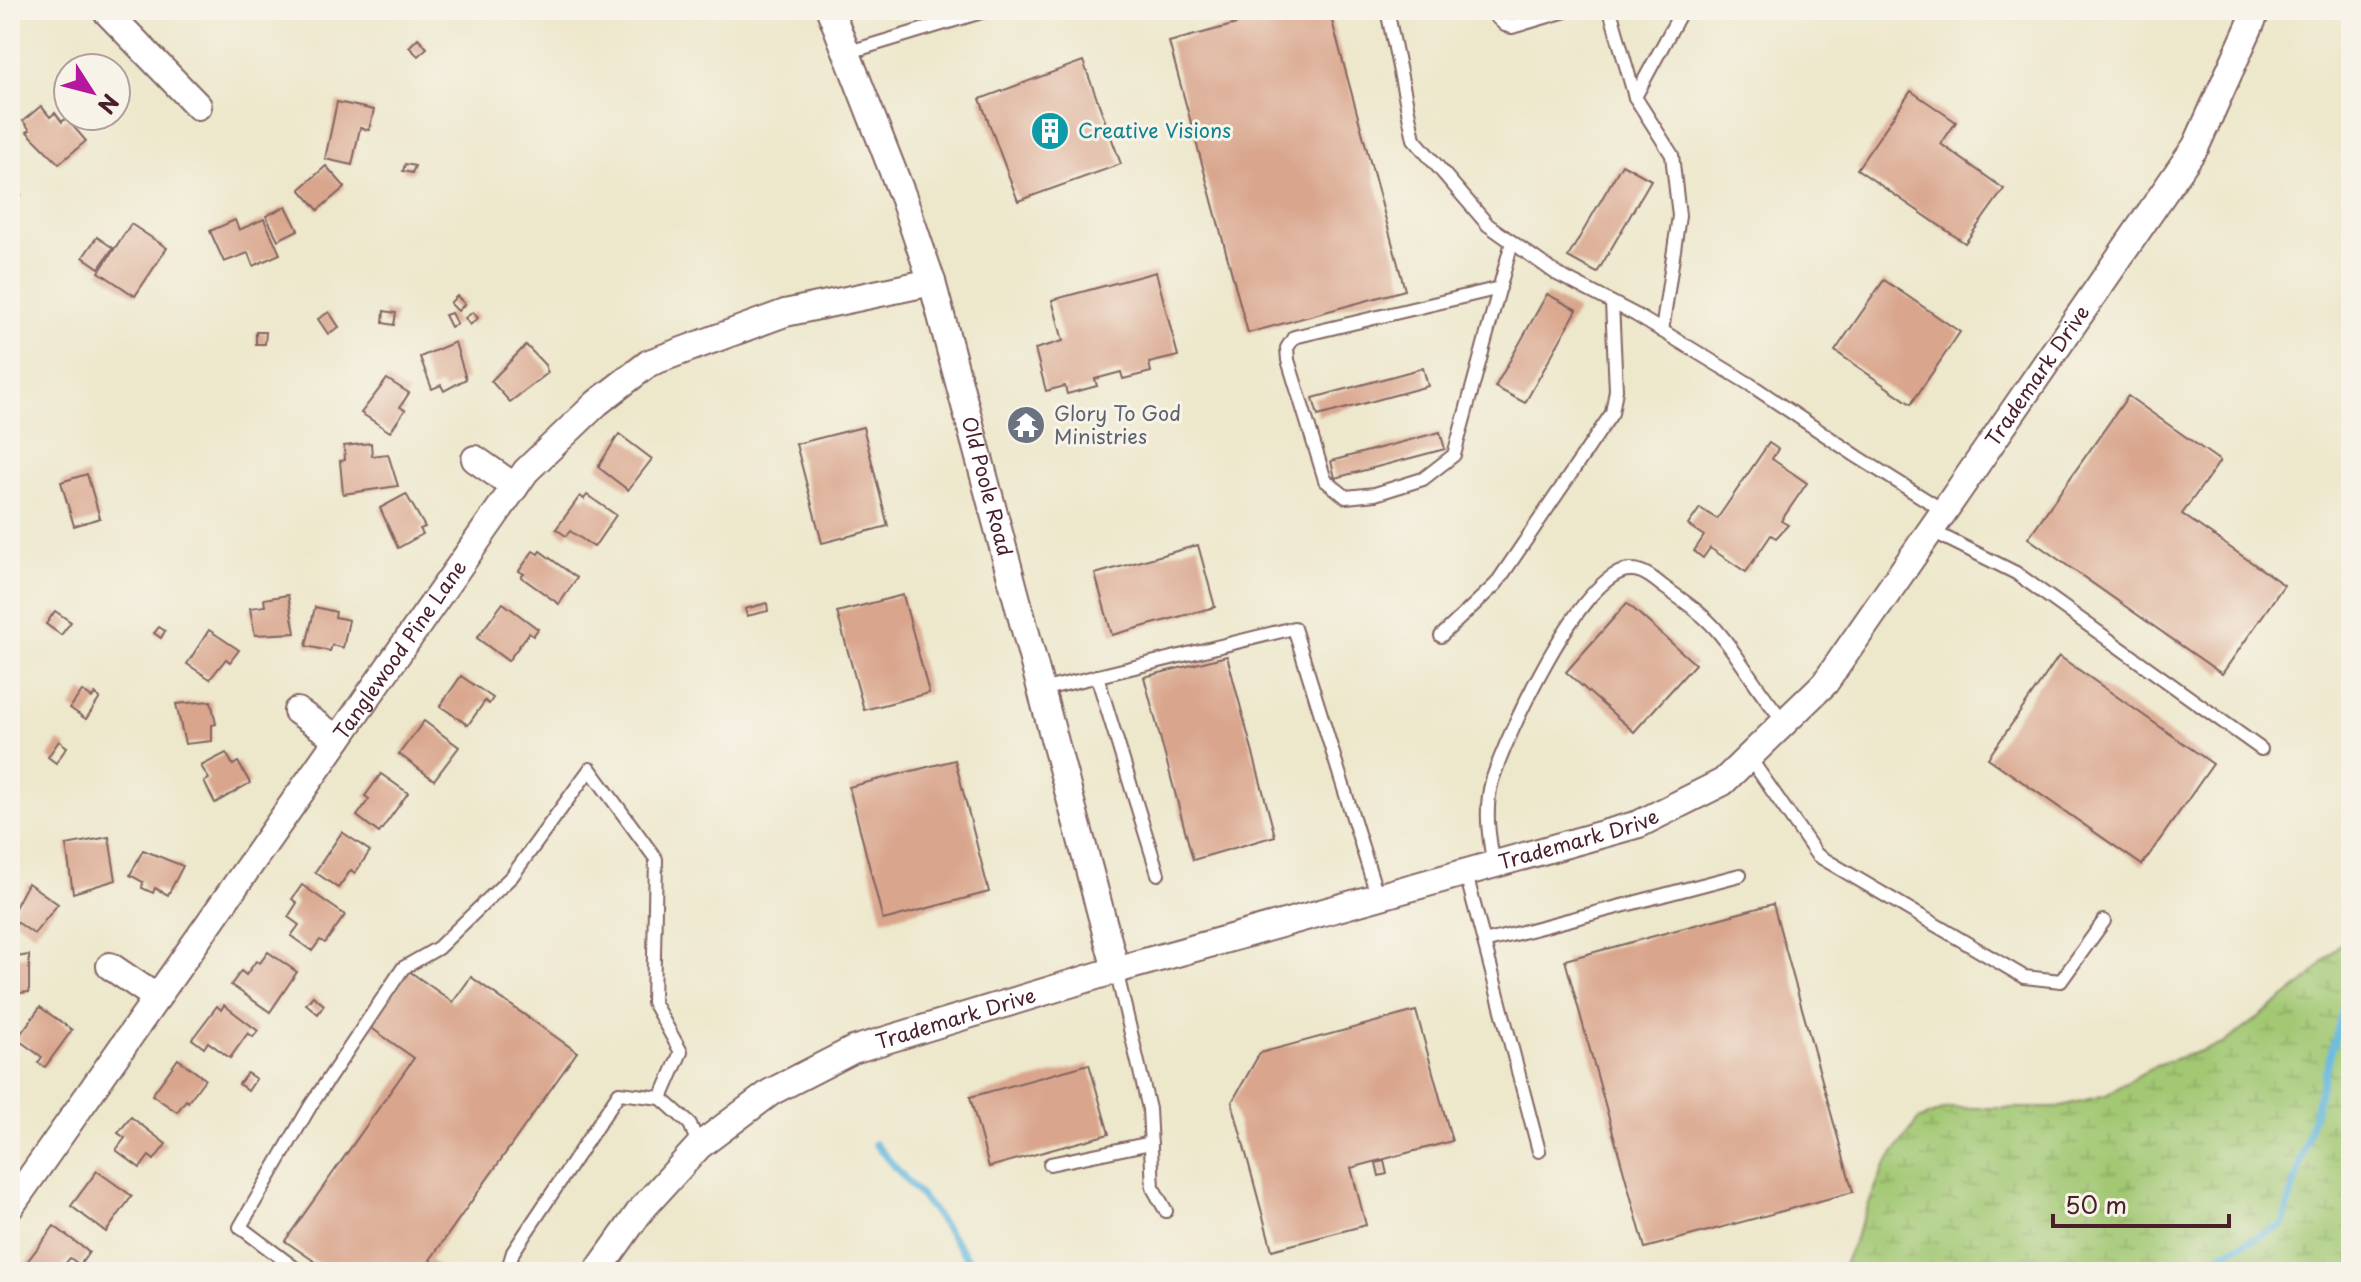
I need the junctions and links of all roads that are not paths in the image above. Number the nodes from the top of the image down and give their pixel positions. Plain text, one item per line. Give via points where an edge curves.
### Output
1 (105, 10) edge
2 (830, 10) edge
3 (988, 10) edge
4 (1387, 10) edge
5 (1489, 10) edge
6 (1569, 10) edge
7 (1610, 10) edge
8 (1682, 10) edge
9 (2257, 10) edge
10 (846, 53) junction
11 (1635, 97) junction
12 (198, 106) dead end
13 (1512, 242) junction
14 (932, 282) junction
15 (1500, 288) junction
16 (1612, 303) junction
17 (1662, 331) junction
18 (475, 459) dead end
19 (515, 487) junction
20 (1937, 520) junction
21 (1441, 636) dead end
22 (1097, 676) junction
23 (1041, 690) junction
24 (297, 711) dead end
25 (1785, 722) junction
26 (338, 739) junction
27 (2261, 749) dead end
28 (1749, 757) junction
29 (1494, 866) junction
30 (1158, 874) dead end
31 (1466, 874) junction
32 (1740, 875) dead end
33 (1378, 898) junction
34 (2104, 921) dead end
35 (1484, 942) junction
36 (110, 966) dead end
37 (1116, 970) junction
38 (157, 998) junction
39 (661, 1098) junction
40 (1151, 1143) junction
41 (699, 1146) junction
42 (1539, 1151) dead end
43 (1050, 1164) dead end
44 (10, 1207) edge
45 (1166, 1211) dead end
46 (300, 1272) edge
47 (507, 1272) edge
48 (597, 1272) edge

1 - 12 street
2 - 10 street, Old Poole Road
3 - 10 lane
4 - 13 lane via 1414,139 1488,225
5 - 6 lane via 1512,27
7 - 11 lane
8 - 11 lane
9 - 20 street, Trademark Drive via 2196,146
10 - 14 street, Old Poole Road
11 - 17 lane via 1672,155 1679,216
13 - 15 lane
13 - 16 lane
14 - 19 street, Tanglewood Pine Lane via 785,313 649,363 597,403
14 - 23 street, Old Poole Road
15 - 15 lane via 1454,455 1423,479 1375,494 1346,497 1325,480 1288,360 1294,337
16 - 17 lane
16 - 21 lane via 1612,413 1496,584
17 - 20 lane via 1858,457
18 - 19 street
19 - 26 street, Tanglewood Pine Lane
20 - 25 street, Trademark Drive via 1825,683
20 - 27 lane
22 - 23 lane
22 - 30 lane
22 - 33 lane via 1294,628
23 - 37 street, Old Poole Road
24 - 26 street
25 - 28 street, Trademark Drive
25 - 29 lane via 1720,633 1693,608 1642,572 1619,572 1588,596 1534,682 1492,782 1486,824
26 - 38 street, Tanglewood Pine Lane
28 - 29 street, Trademark Drive via 1723,782 1639,824
28 - 34 lane via 1817,855 2024,977 2061,981
29 - 31 street, Trademark Drive
31 - 33 street, Trademark Drive
31 - 35 lane
32 - 35 lane
33 - 37 street, Trademark Drive
35 - 42 lane
36 - 38 street
37 - 40 lane via 1149,1109
37 - 41 street, Trademark Drive via 853,1050 771,1092
38 - 44 street, Tanglewood Pine Lane
39 - 41 lane via 690,1124
39 - 46 lane via 681,1052 653,1002 656,859 590,769 512,876 438,948 403,968 311,1105 240,1227
39 - 47 lane via 619,1093 513,1252
40 - 43 lane
40 - 45 lane via 1153,1188
41 - 48 street, Trademark Drive via 641,1210

